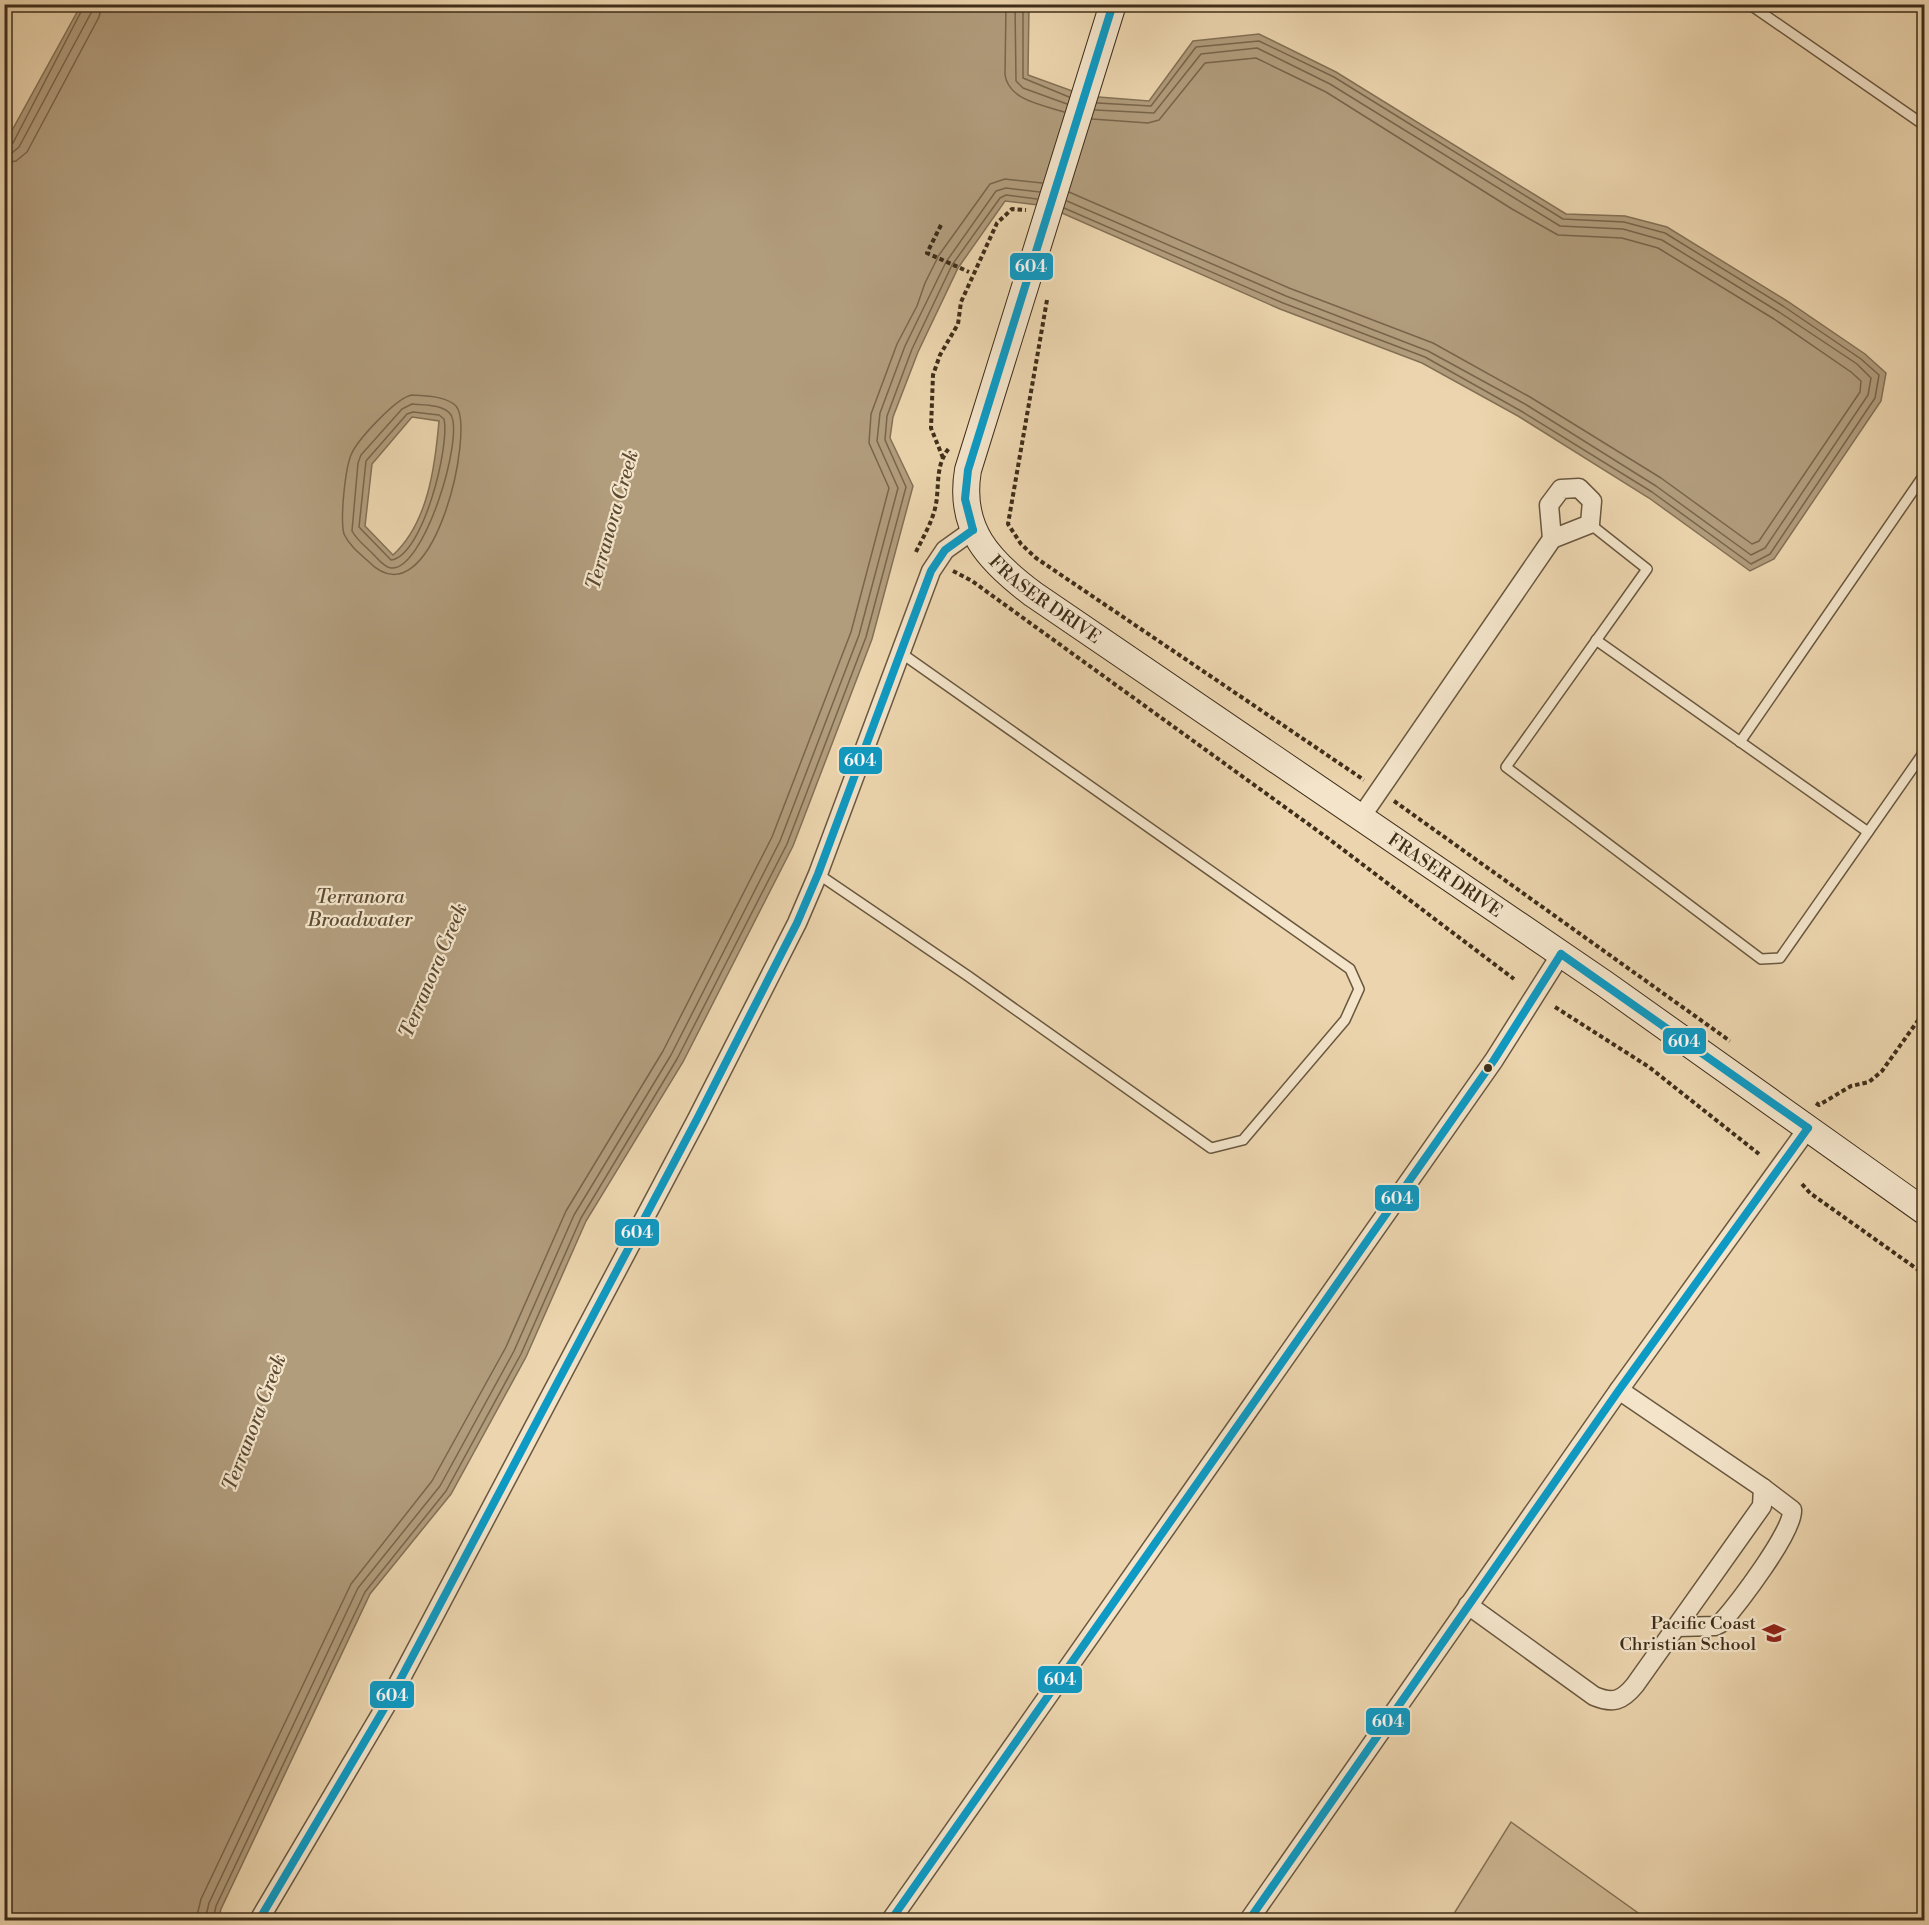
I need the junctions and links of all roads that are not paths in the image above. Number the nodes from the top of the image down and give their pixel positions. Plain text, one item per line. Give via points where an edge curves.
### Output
1 (1113, 4) edge
2 (1749, 4) edge
3 (1924, 125) edge
4 (1924, 475) edge
5 (1590, 524) junction
6 (973, 530) junction
7 (1552, 539) junction
8 (1596, 640) junction
9 (901, 653) junction
10 (1740, 742) junction
11 (1924, 752) edge
12 (1360, 817) junction
13 (1868, 832) junction
14 (819, 874) junction
15 (1562, 954) junction
16 (1808, 1128) junction
17 (1924, 1211) edge
18 (1619, 1390) junction
19 (1763, 1488) junction
20 (1468, 1605) junction
21 (1677, 1627) junction
22 (259, 1920) edge
23 (891, 1920) edge
24 (1249, 1920) edge

1 - 6 street, FRASER DRIVE via 968,471 965,499
2 - 3 lane
4 - 10 lane
5 - 7 street
5 - 7 street via 1592,501 1579,488 1561,489 1549,505
5 - 8 lane via 1647,569
6 - 9 street via 937,560
6 - 12 street, FRASER DRIVE via 988,554 1014,580
7 - 12 street
8 - 10 lane
8 - 13 lane via 1506,767 1761,959 1780,958
9 - 14 street
9 - 14 lane via 1350,969 1359,989 1345,1020 1243,1140 1211,1148
10 - 13 lane
11 - 13 lane
12 - 15 street, FRASER DRIVE
14 - 22 street via 702,1109 391,1697
15 - 16 street, FRASER DRIVE
15 - 23 street via 1494,1060
16 - 17 street, FRASER DRIVE
16 - 18 street
18 - 19 street
18 - 20 street
19 - 21 street via 1762,1506
19 - 21 street via 1792,1510 1782,1540 1721,1623
20 - 21 street via 1586,1690 1608,1701 1617,1701 1629,1693
20 - 24 street

